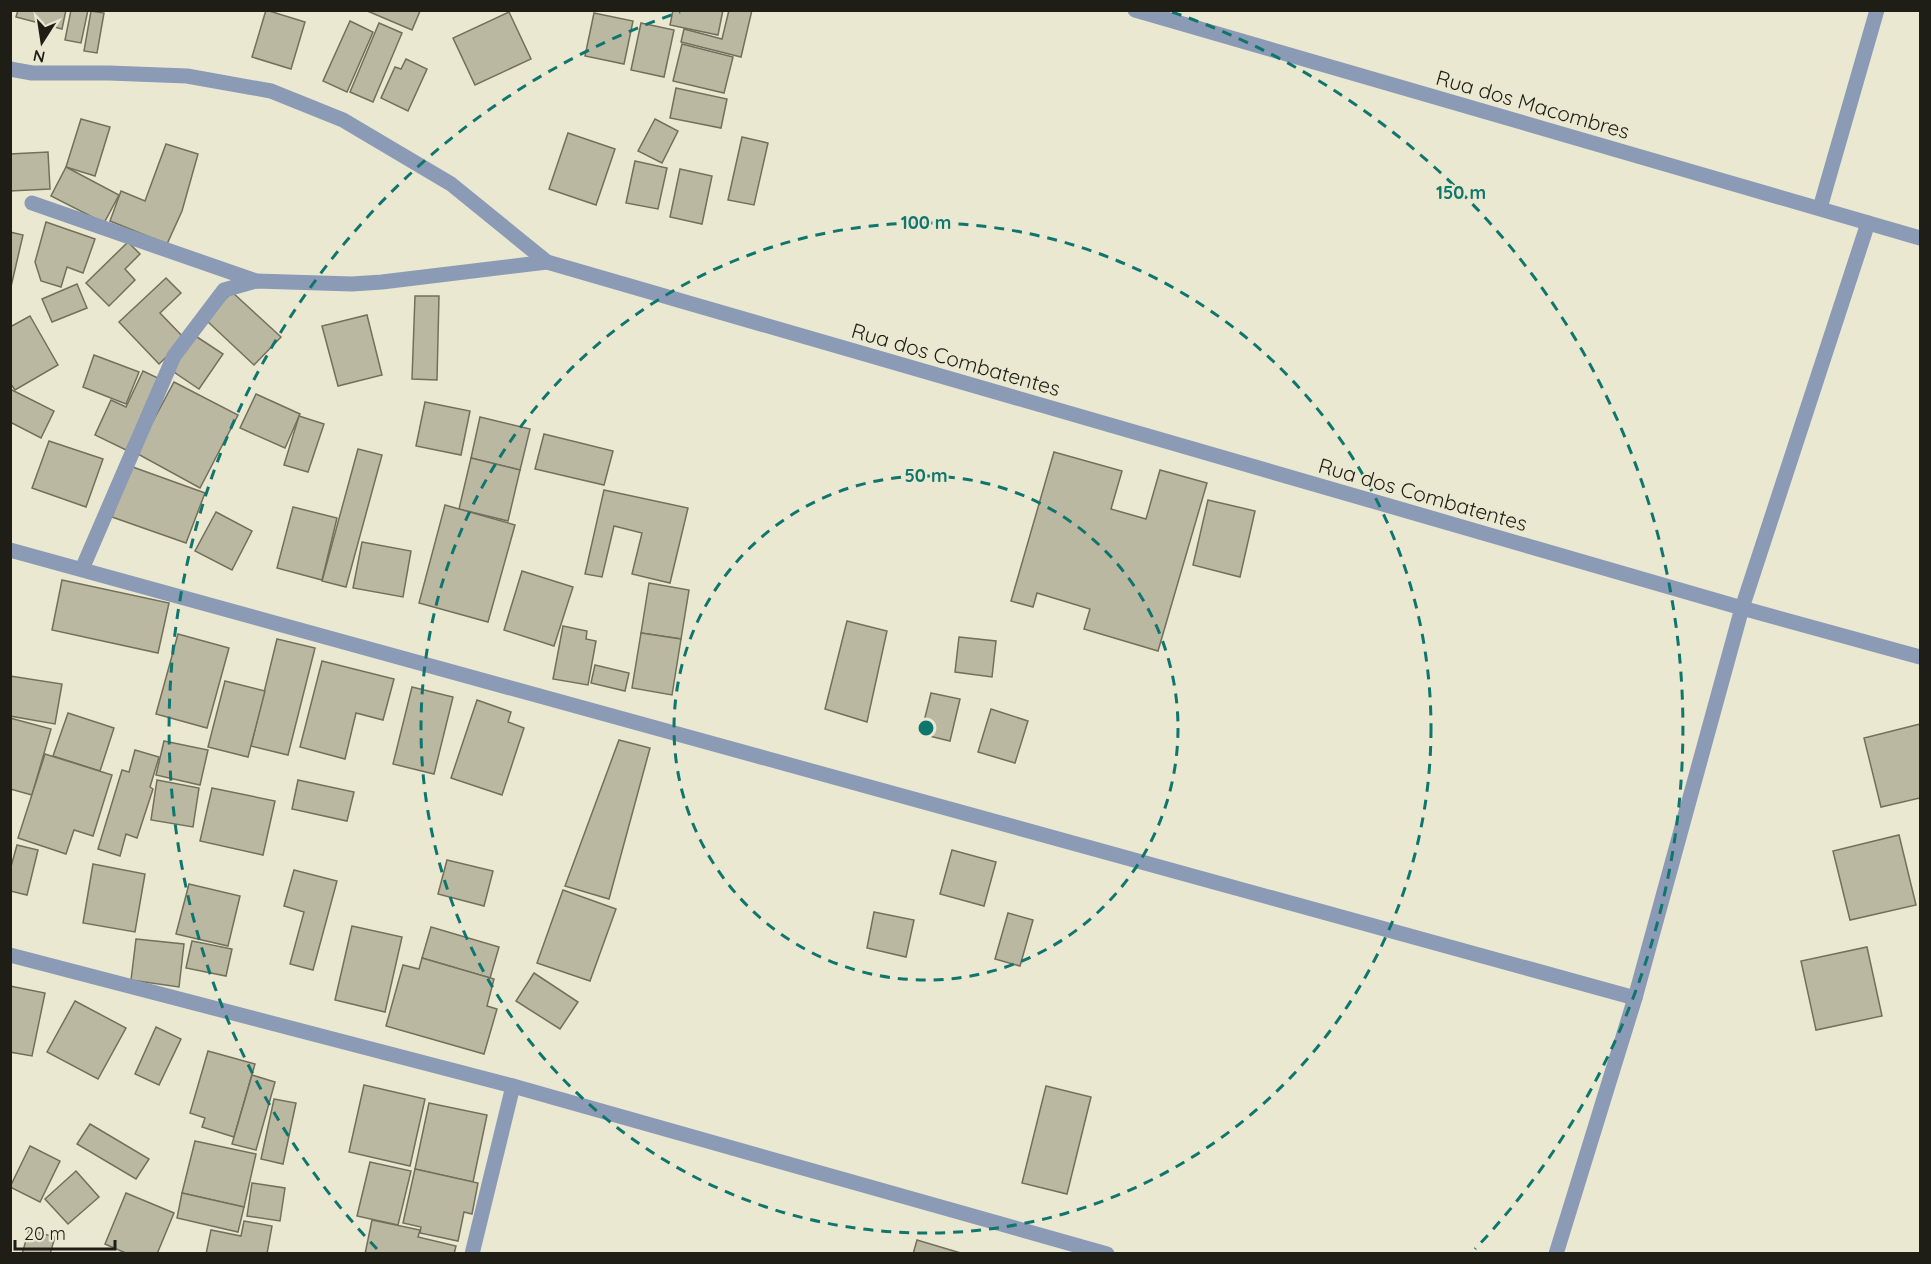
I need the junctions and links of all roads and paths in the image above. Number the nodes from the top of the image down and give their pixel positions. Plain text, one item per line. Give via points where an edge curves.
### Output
1 (1134, 10) edge
2 (1877, 10) edge
3 (10, 69) edge
4 (32, 203) dead end
5 (1820, 208) junction
6 (1868, 223) junction
7 (1920, 238) edge
8 (547, 262) junction
9 (256, 281) junction
10 (10, 550) edge
11 (82, 569) junction
12 (1742, 608) junction
13 (1920, 657) edge
14 (10, 955) edge
15 (1635, 998) junction
16 (513, 1086) junction
17 (1557, 1253) edge
18 (472, 1254) edge
19 (1107, 1254) edge

1 - 5 street, Rua dos Macombres
2 - 5 street
3 - 8 street, Rua dos Combatentes via 32,73 187,76 271,91 343,120 451,184
4 - 9 street
5 - 6 street, Rua dos Macombres
6 - 7 street, Rua dos Macombres
6 - 12 street
8 - 9 street via 352,284
8 - 12 street, Rua dos Combatentes
9 - 11 street via 224,291 174,356
10 - 11 street
11 - 15 street
12 - 13 street, Rua dos Combatentes
12 - 15 street
14 - 16 street
15 - 17 street
16 - 18 street
16 - 19 street

